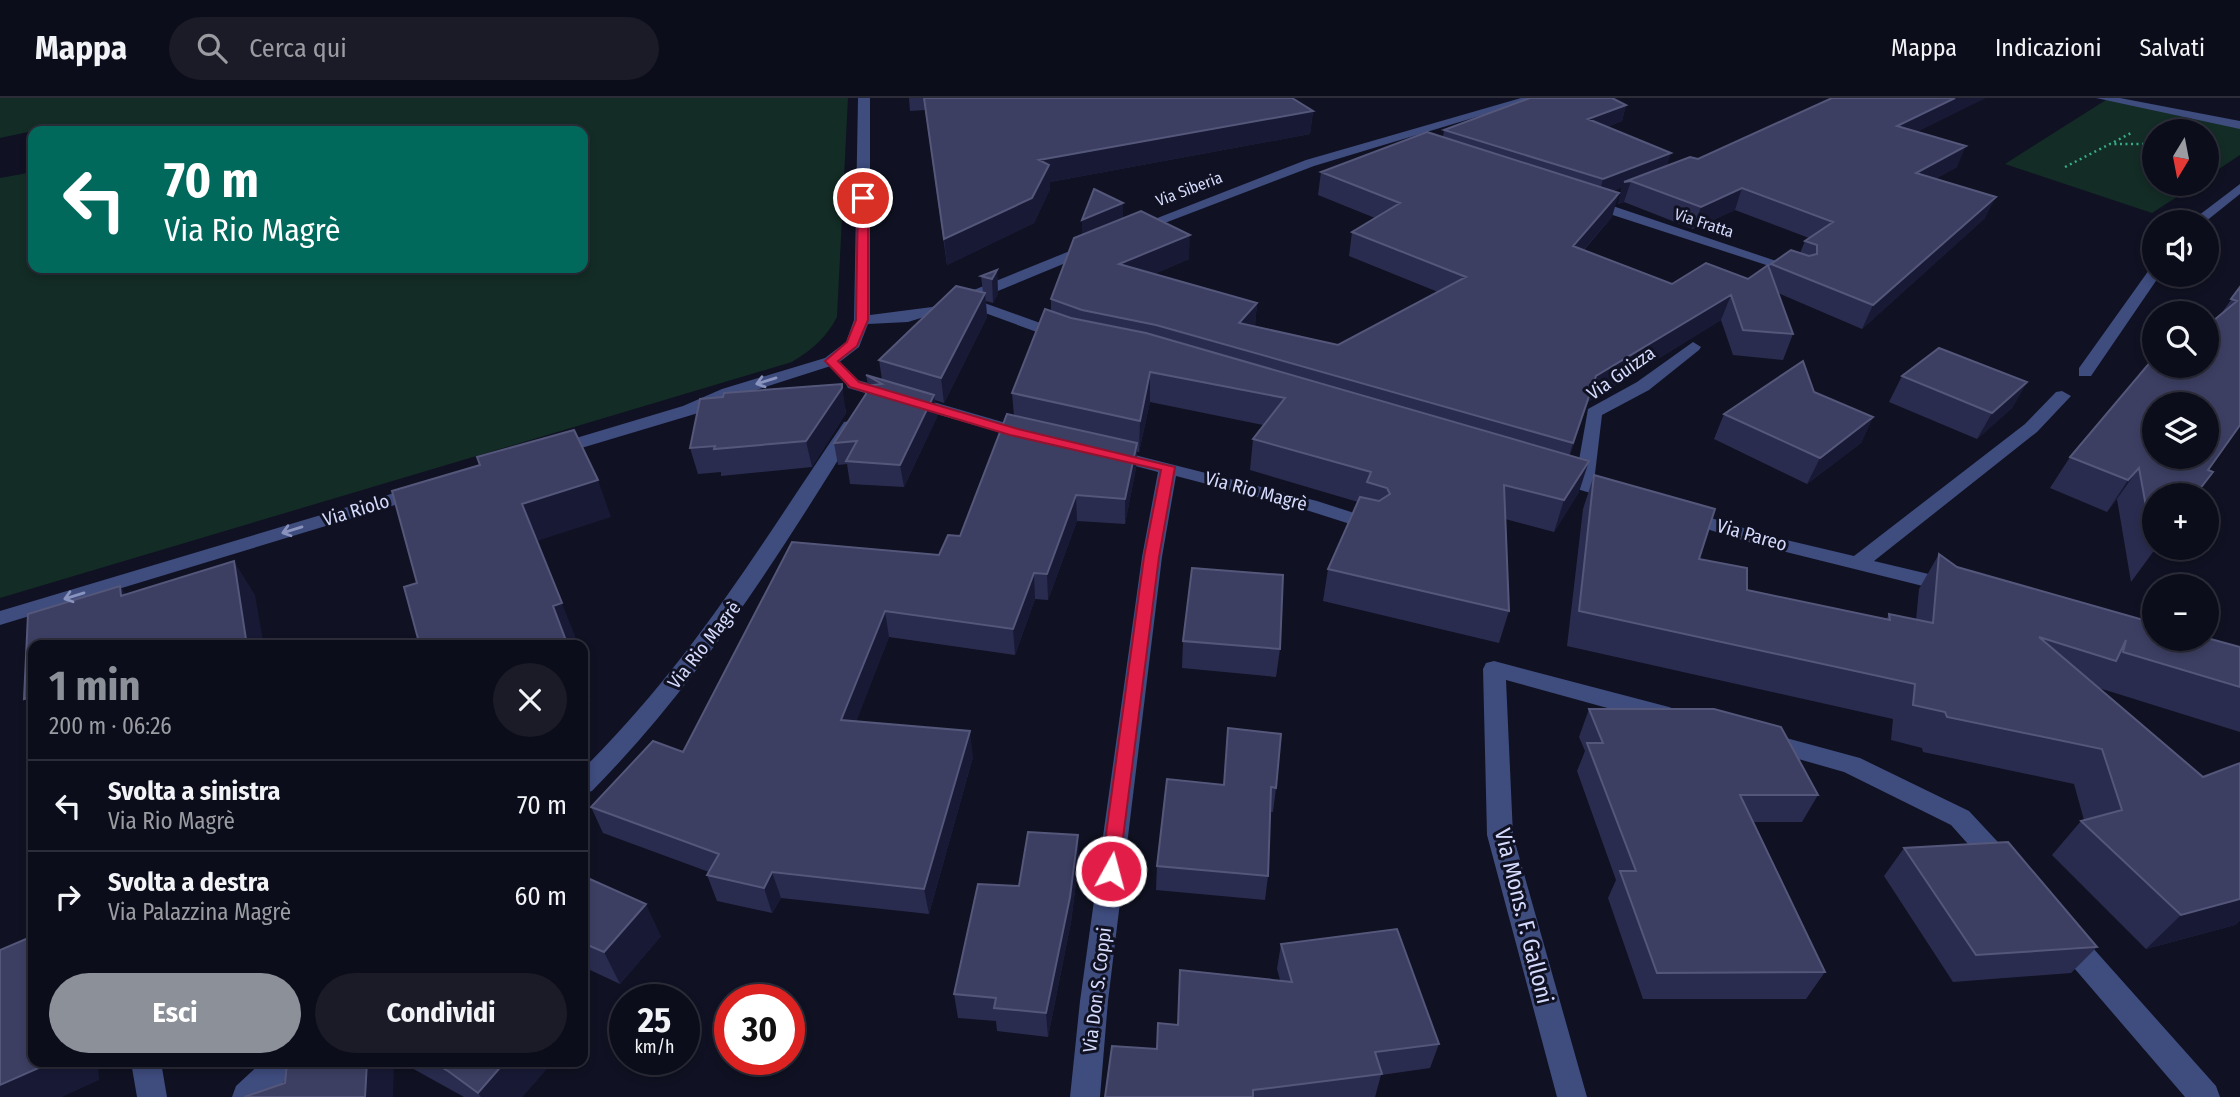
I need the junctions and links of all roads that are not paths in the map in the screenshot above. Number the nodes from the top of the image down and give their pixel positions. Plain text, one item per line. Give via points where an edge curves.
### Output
1 (864, 98) edge
2 (1533, 98) edge
3 (2102, 98) edge
4 (2240, 125) edge
5 (1392, 138) junction
6 (1416, 145) edge
7 (2240, 188) edge
8 (1623, 195) edge
9 (1572, 196) edge
10 (1597, 205) junction
11 (2212, 210) edge
12 (1801, 272) edge
13 (2145, 287) edge
14 (962, 300) junction
15 (862, 320) junction
16 (1078, 342) edge
17 (1693, 346) dead end
18 (831, 361) junction
19 (2085, 372) dead end
20 (854, 384) junction
21 (2062, 396) dead end
22 (1040, 438) edge
23 (1091, 449) edge
24 (530, 458) edge
25 (1168, 467) junction
26 (1534, 470) edge
27 (1584, 485) junction
28 (437, 486) edge
29 (1636, 501) edge
30 (1662, 509) edge
31 (1372, 525) edge
32 (1858, 562) junction
33 (1976, 593) edge
34 (0, 618) edge
35 (1692, 722) edge
36 (1745, 736) edge
37 (588, 779) edge
38 (2016, 880) edge
39 (2052, 921) edge
40 (147, 1067) edge
41 (278, 1067) edge
42 (152, 1097) edge
43 (247, 1097) edge
44 (1085, 1097) edge
45 (1572, 1097) edge
46 (2205, 1097) edge

1 - 15 street
2 - 5 street, Via Siberia
3 - 4 street
5 - 6 street
5 - 14 street, Via Siberia via 1206,200
7 - 11 street
8 - 10 street
9 - 10 street, Via Fratta
10 - 12 street, Via Fratta
13 - 19 street
14 - 15 street, Via Siberia via 908,317
14 - 16 street
15 - 18 street via 853,344
17 - 27 street, Via Guizza via 1643,386 1594,413
18 - 20 street
18 -> 24 street
20 - 22 street
20 - 37 street, Via Rio Magrè via 861,397 858,414 733,611 621,748
21 - 32 street via 2031,428
23 - 25 street, Via Rio Magrè
25 - 31 street, Via Rio Magrè
25 - 44 street, Via Don S. Coppi via 1152,557
26 - 27 street
27 - 29 street
28 -> 34 street, Via Riolo
30 - 32 street, Via Pareo via 1765,541
32 - 33 street, Via Pareo
35 - 45 street, Via Mons. F. Galloni via 1494,669 1500,835
36 - 38 street via 1851,765 1960,818
39 - 46 street
40 - 42 street
41 - 43 street

